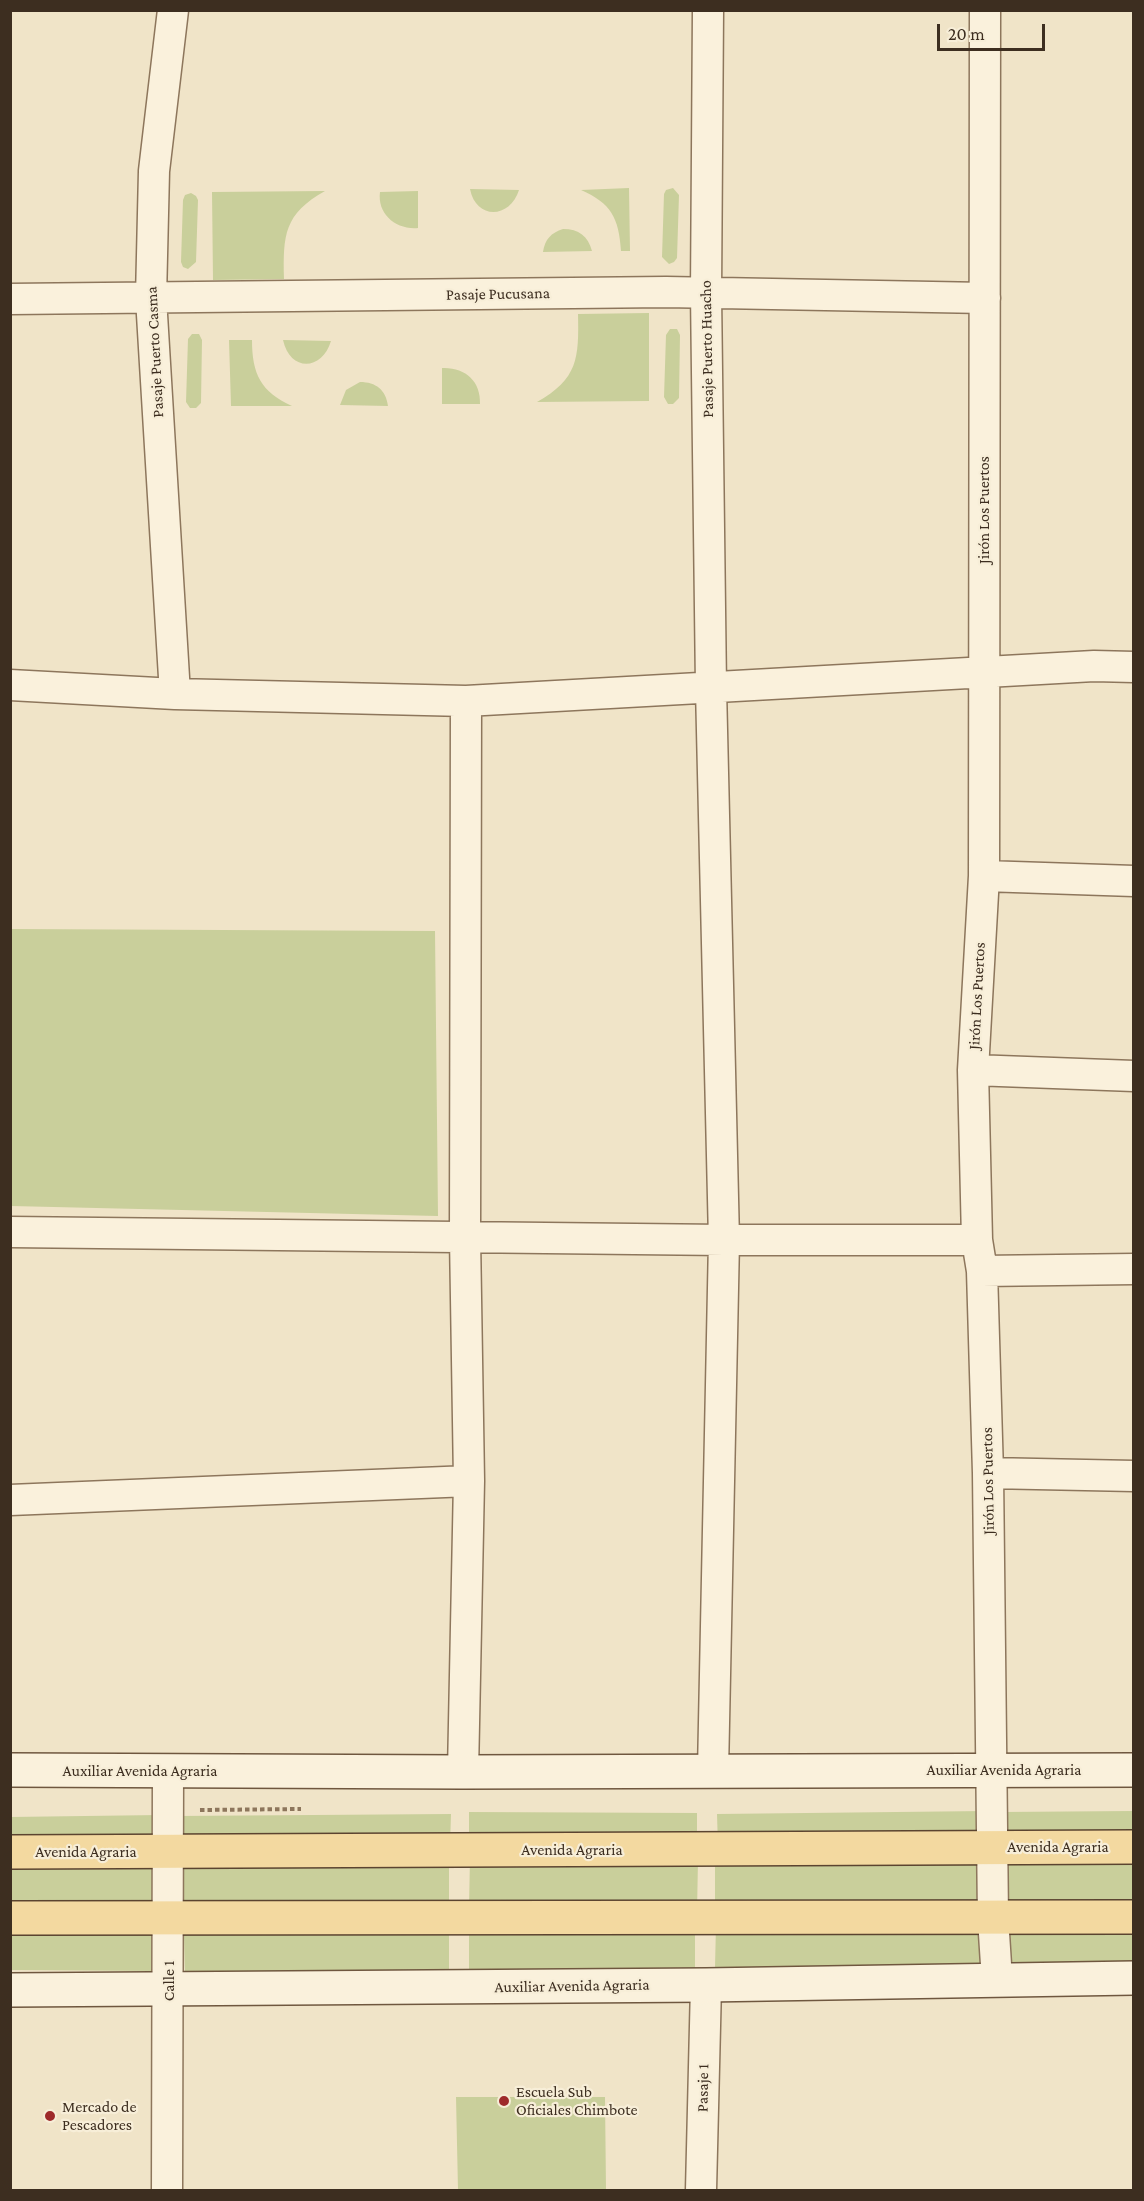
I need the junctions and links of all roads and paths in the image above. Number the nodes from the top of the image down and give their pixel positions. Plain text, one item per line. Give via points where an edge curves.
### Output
1 (172, 10) edge
2 (708, 10) edge
3 (985, 10) edge
4 (706, 293) junction
5 (151, 298) junction
6 (985, 298) junction
7 (10, 299) edge
8 (1134, 667) edge
9 (984, 673) junction
10 (10, 685) edge
11 (711, 688) junction
12 (175, 694) junction
13 (466, 701) junction
14 (984, 876) junction
15 (1134, 881) edge
16 (973, 1070) junction
17 (1134, 1076) edge
18 (10, 1232) edge
19 (465, 1237) junction
20 (724, 1240) junction
21 (978, 1240) junction
22 (1134, 1269) edge
23 (982, 1271) junction
24 (988, 1473) junction
25 (1134, 1476) edge
26 (469, 1481) junction
27 (10, 1500) edge
28 (991, 1769) junction
29 (10, 1770) edge
30 (1134, 1770) edge
31 (713, 1771) junction
32 (168, 1772) junction
33 (463, 1772) junction
34 (1134, 1847) edge
35 (993, 1848) junction
36 (10, 1852) edge
37 (168, 1853) junction
38 (1134, 1917) edge
39 (10, 1918) edge
40 (169, 1918) junction
41 (993, 1918) junction
42 (1134, 1978) edge
43 (998, 1980) junction
44 (706, 1985) junction
45 (10, 1990) edge
46 (169, 1990) junction
47 (167, 2190) edge
48 (701, 2190) edge

1 - 5 street, Pasaje Puerto Casma via 154,171
2 - 4 street, Pasaje Puerto Huacho
3 - 6 street, Jirón Los Puertos
4 - 5 street, Pasaje Pucusana
4 - 6 street, Pasaje Pucusana
4 - 11 street, Pasaje Puerto Huacho
5 - 7 street, Pasaje Pucusana
5 - 12 street, Pasaje Puerto Casma
6 - 9 street, Jirón Los Puertos
8 - 9 street
9 - 11 street
9 - 14 street, Jirón Los Puertos
10 - 12 street
11 - 13 street
11 - 20 street, Pasaje Puerto Huacho
12 - 13 street
13 - 19 street
14 - 15 street
14 - 16 street, Jirón Los Puertos
16 - 17 street
16 - 21 street, Jirón Los Puertos
18 - 19 street
19 - 20 street
19 - 26 street
20 - 21 street
20 - 31 street, Pasaje Puerto Huacho
21 - 23 street, Jirón Los Puertos
22 - 23 street
23 - 24 street, Jirón Los Puertos
24 - 25 street
24 - 28 street, Jirón Los Puertos
26 - 27 street
26 - 33 street
28 - 30 street, Auxiliar Avenida Agraria
28 - 31 street, Auxiliar Avenida Agraria
28 - 35 street, Jirón Los Puertos
29 - 32 street, Auxiliar Avenida Agraria
31 - 33 street, Auxiliar Avenida Agraria
32 - 33 street, Auxiliar Avenida Agraria
32 - 37 street, Calle 1
34 - 35 main road, Avenida Agraria
35 - 37 main road, Avenida Agraria
35 - 41 street, Jirón Los Puertos
36 - 37 main road, Avenida Agraria
37 - 40 street, Calle 1
38 - 41 main road
39 - 40 main road
40 - 41 main road
40 - 46 street, Calle 1
41 - 43 street, Jirón Los Puertos
42 - 43 street, Auxiliar Avenida Agraria
43 - 44 street, Auxiliar Avenida Agraria
44 - 46 street, Auxiliar Avenida Agraria
44 - 48 street, Pasaje 1
45 - 46 street, Auxiliar Avenida Agraria
46 - 47 street, Calle 1

